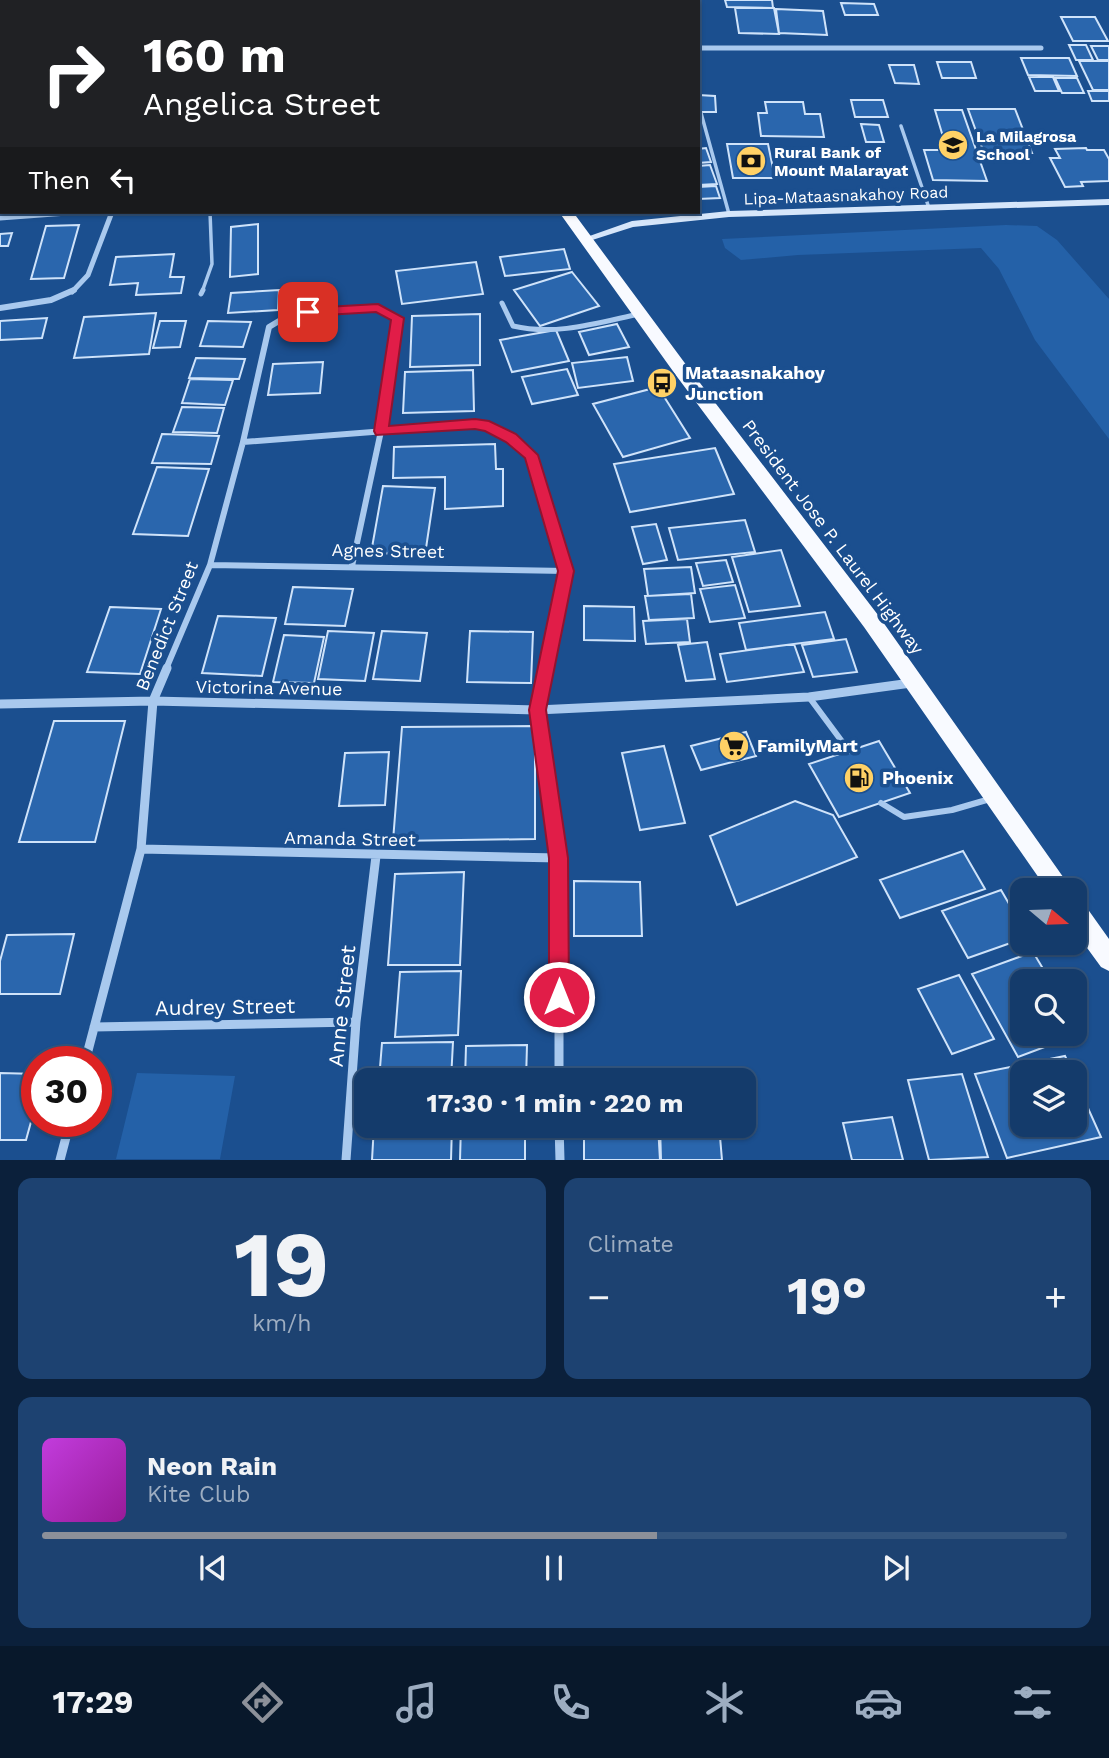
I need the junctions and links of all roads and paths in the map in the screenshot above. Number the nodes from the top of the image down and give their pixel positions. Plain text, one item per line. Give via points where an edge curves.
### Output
1 (700, 47) edge
2 (1041, 48) dead end
3 (701, 113) dead end
4 (901, 127) dead end
5 (1109, 202) edge
6 (929, 208) junction
7 (26, 214) edge
8 (111, 214) edge
9 (211, 214) edge
10 (567, 214) edge
11 (729, 214) junction
12 (0, 218) edge
13 (586, 239) junction
14 (201, 294) dead end
15 (502, 303) dead end
16 (0, 308) edge
17 (639, 314) junction
18 (381, 431) junction
19 (243, 442) junction
20 (210, 565) junction
21 (352, 566) junction
22 (566, 571) junction
23 (913, 683) junction
24 (809, 697) junction
25 (153, 701) junction
26 (0, 705) edge
27 (537, 710) junction
28 (849, 751) dead end
29 (996, 797) junction
30 (881, 803) dead end
31 (141, 849) junction
32 (376, 856) junction
33 (559, 858) junction
34 (1053, 878) edge
35 (1087, 928) edge
36 (1109, 959) edge
37 (356, 1022) junction
38 (94, 1027) junction
39 (89, 1046) edge
40 (559, 1068) edge
41 (66, 1137) edge
42 (559, 1138) edge
43 (60, 1160) edge
44 (346, 1160) edge
45 (559, 1160) edge

1 - 2 street
3 - 11 lane
4 - 6 lane
5 - 6 main road, Lipa-Mataasnakahoy Road
6 - 11 main road, Lipa-Mataasnakahoy Road
7 - 12 street
8 - 16 street via 85,283 68,296
9 - 14 lane via 214,251 210,280
10 - 13 highway, President Jose P. Laurel Highway
11 - 13 main road, Lipa-Mataasnakahoy Road via 632,224
13 - 17 highway, President Jose P. Laurel Highway
15 - 17 lane via 513,326 525,330 547,331
17 - 23 highway, President Jose P. Laurel Highway
18 - 19 street
18 - 19 street, Benedict Street via 398,318 378,308 326,310 289,315 269,327
18 - 21 street
18 - 22 street via 475,424 511,438 531,455
19 - 20 street, Benedict Street
20 - 21 street, Agnes Street
20 - 25 street, Benedict Street
21 - 22 street, Agnes Street
22 - 27 street
23 - 24 street, Victorina Avenue
23 - 29 highway, President Jose P. Laurel Highway
24 - 27 street, Victorina Avenue
24 - 28 lane
25 - 26 street, Victorina Avenue
25 - 27 street, Victorina Avenue
25 - 31 street, Benedict Street
27 - 33 street
29 - 30 lane via 904,817
29 - 34 highway, President Jose P. Laurel Highway
31 - 32 street, Amanda Street
31 - 38 street, Benedict Street
32 - 33 street, Amanda Street
32 - 37 street, Anne Street
33 - 40 street
35 - 36 highway
37 - 38 street, Audrey Street
37 - 44 street, Anne Street
38 - 39 street, Benedict Street
41 - 43 street
42 - 45 street

